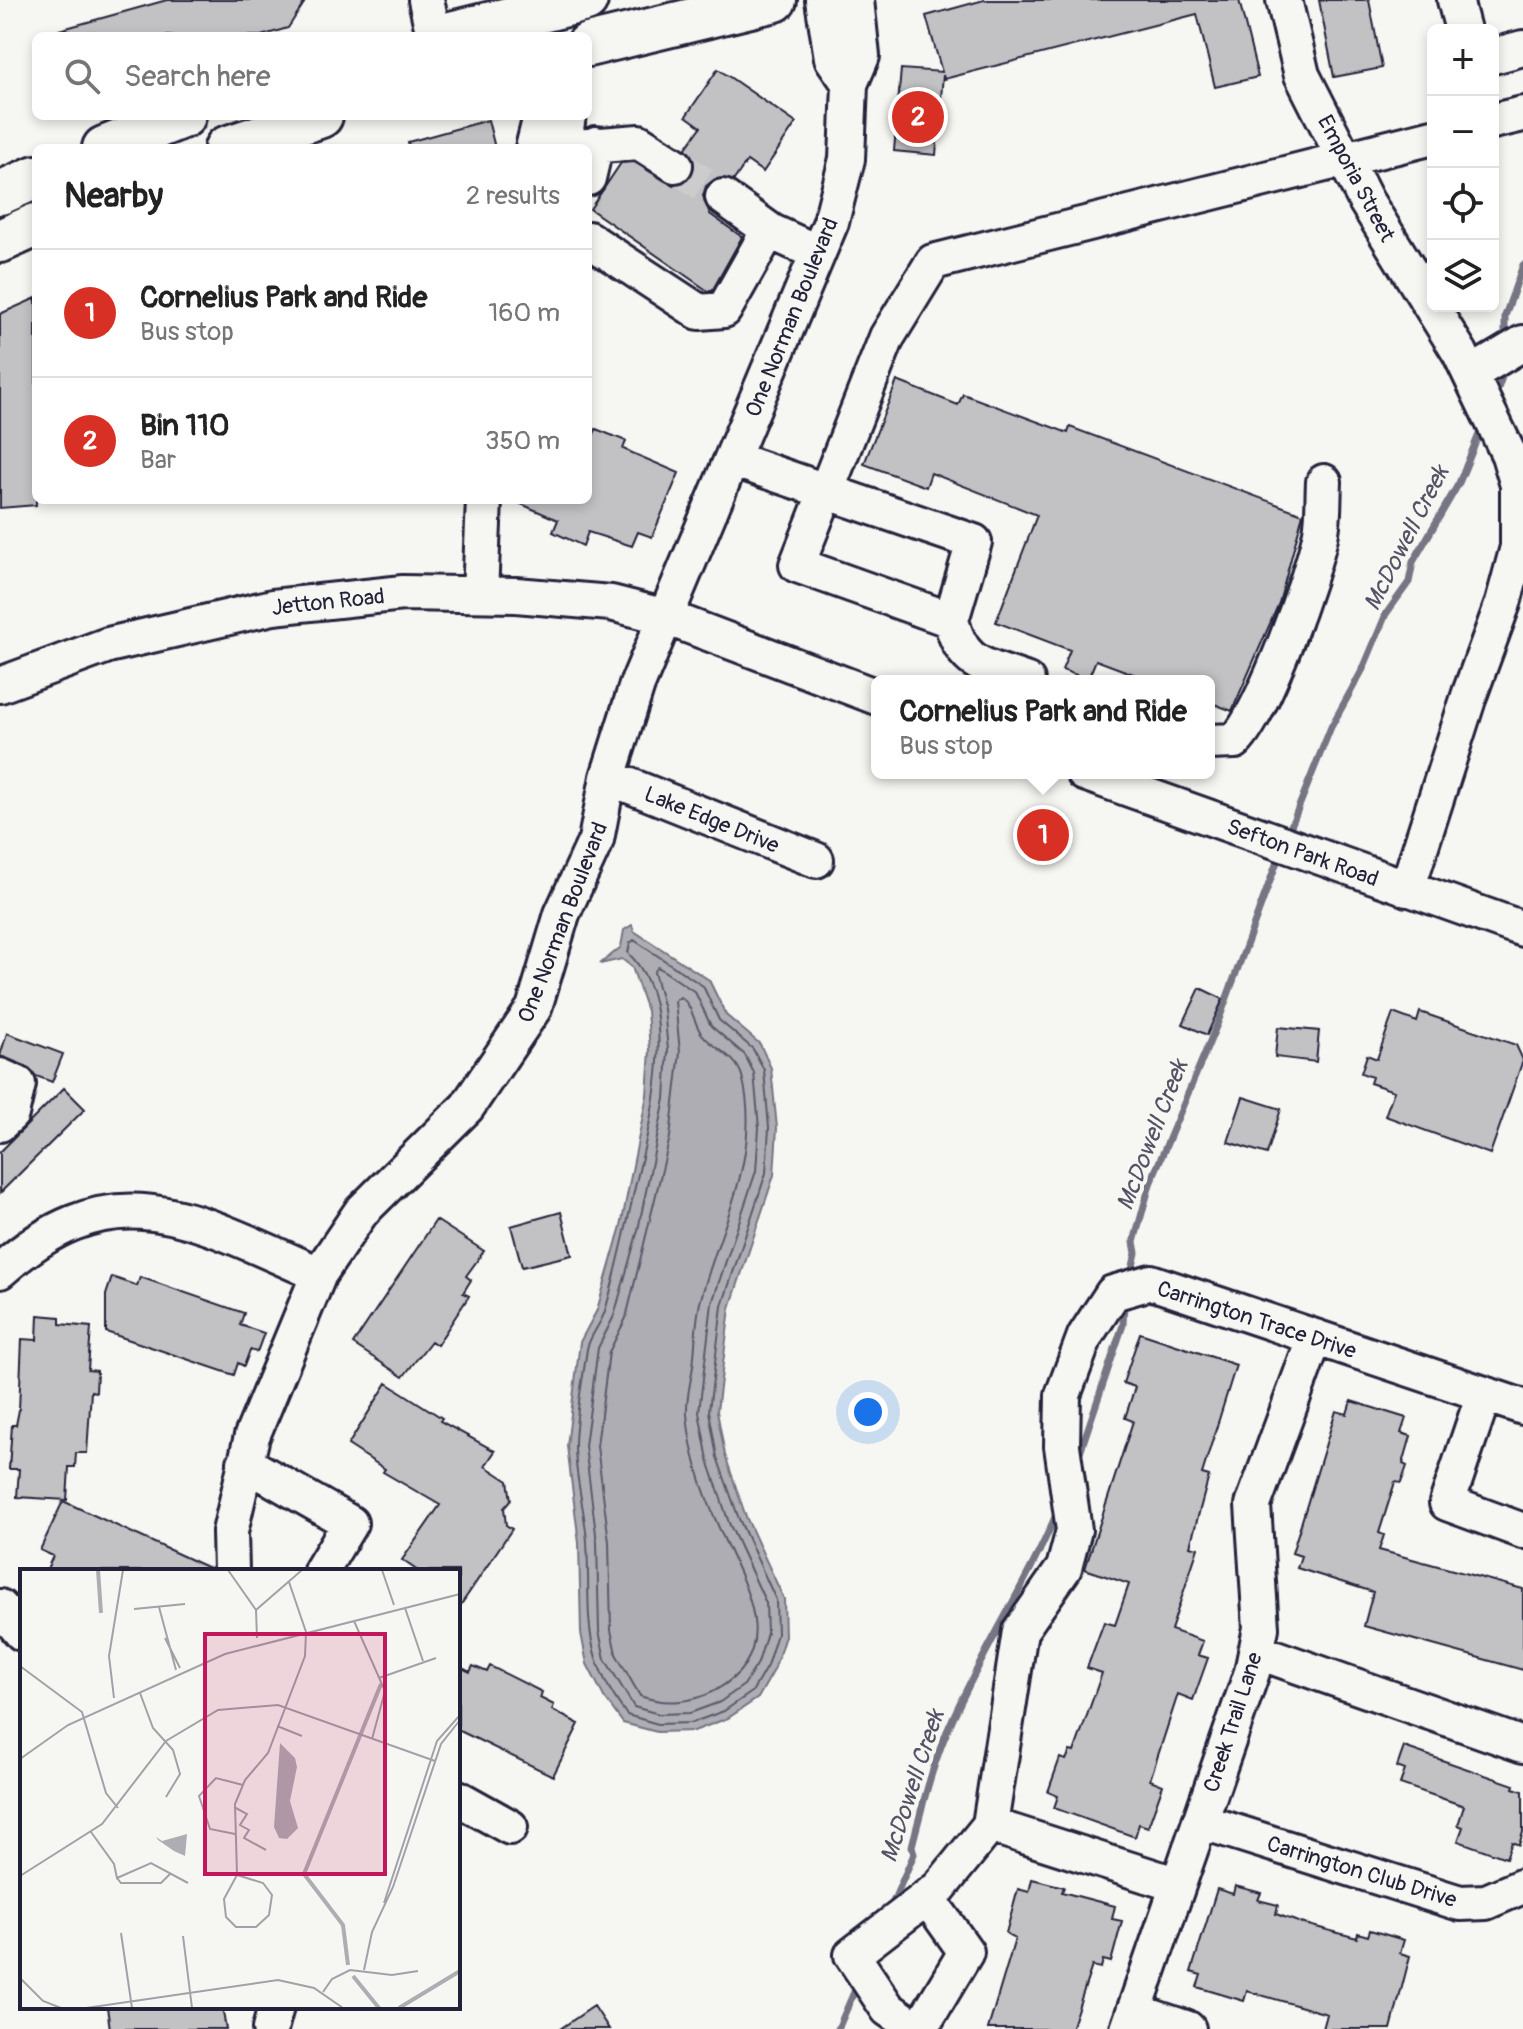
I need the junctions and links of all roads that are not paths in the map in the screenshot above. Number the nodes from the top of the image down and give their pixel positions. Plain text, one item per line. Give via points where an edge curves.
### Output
1 (426, 0) edge
2 (586, 0) edge
3 (775, 0) edge
4 (823, 0) edge
5 (856, 0) edge
6 (1284, 0) edge
7 (1455, 0) edge
8 (1461, 24) edge
9 (436, 32) edge
10 (454, 32) edge
11 (592, 44) edge
12 (1523, 48) edge
13 (1499, 54) edge
14 (850, 84) junction
15 (1523, 114) edge
16 (174, 120) edge
17 (222, 120) edge
18 (309, 120) edge
19 (540, 120) edge
20 (569, 120) edge
21 (1499, 120) edge
22 (1427, 139) edge
23 (114, 144) edge
24 (171, 144) edge
25 (238, 144) edge
26 (534, 144) edge
27 (574, 144) edge
28 (592, 145) edge
29 (1345, 160) junction
30 (675, 165) tunnel mouth
31 (32, 179) edge
32 (0, 193) edge
33 (723, 197) tunnel mouth
34 (32, 227) edge
35 (769, 230) junction
36 (0, 241) edge
37 (592, 242) edge
38 (818, 253) junction
39 (1523, 343) edge
40 (1471, 374) junction
41 (732, 459) junction
42 (1324, 482) dead end
43 (826, 492) junction
44 (484, 504) edge
45 (480, 594) junction
46 (666, 617) junction
47 (951, 620) junction
48 (1011, 675) edge
49 (0, 685) edge
50 (871, 695) edge
51 (1215, 742) edge
52 (608, 777) junction
53 (1101, 779) edge
54 (816, 860) dead end
55 (1407, 889) junction
56 (1523, 929) edge
57 (0, 1076) edge
58 (0, 1124) edge
59 (0, 1271) edge
60 (319, 1274) junction
61 (1315, 1337) junction
62 (1484, 1394) junction
63 (1523, 1407) edge
64 (245, 1463) junction
65 (1523, 1531) edge
66 (231, 1569) edge
67 (322, 1569) edge
68 (0, 1607) edge
69 (20, 1631) edge
70 (1256, 1651) junction
71 (1523, 1745) edge
72 (460, 1799) edge
73 (1200, 1821) junction
74 (990, 1825) junction
75 (510, 1827) dead end
76 (1178, 1885) junction
77 (1523, 1886) edge
78 (927, 1897) junction
79 (275, 2009) edge
80 (1131, 2020) edge
81 (270, 2029) edge
82 (918, 2029) edge
83 (1188, 2029) edge

1 - 9 street
2 - 10 main road
3 - 11 main road
4 - 14 street, One Norman Boulevard via 832,58
5 - 14 street, One Norman Boulevard via 862,56
6 - 29 street, Emporia Street via 1302,75
7 - 8 street
12 - 13 street
14 - 38 street, One Norman Boulevard via 843,184
15 - 21 street
16 - 23 main road
17 - 24 main road
18 - 25 main road
19 - 26 street
20 - 27 street
22 - 29 street
28 - 30 street via 639,142
29 - 40 street, Emporia Street
29 - 43 street via 933,262 887,337
31 - 32 main road
33 - 35 street
34 - 36 main road
35 - 37 street via 724,310 711,313 699,312
35 - 38 street
38 - 41 street, One Norman Boulevard
39 - 40 street
40 - 55 street, Emporia Street via 1518,485 1518,547
41 - 43 street
41 - 46 street, One Norman Boulevard
42 - 51 street via 1321,532 1312,565 1261,701 1235,741
43 - 47 street via 974,542
43 - 47 street via 797,565
44 - 45 street
45 - 46 street, Jetton Road via 597,601
45 - 49 street, Jetton Road via 403,593 273,607 108,645
46 - 50 street
46 - 52 street, One Norman Boulevard via 637,685
47 - 48 street via 957,645 970,659
52 - 54 street, Lake Edge Drive
52 - 60 street, One Norman Boulevard via 596,840 562,914 534,1008 467,1107 361,1212
53 - 55 street, Sefton Park Road
55 - 56 street, Sefton Park Road
57 - 58 street via 18,1084 11,1114
59 - 60 street via 59,1227 94,1213 129,1209 163,1214
60 - 64 street, One Norman Boulevard
61 - 62 street, Carrington Trace Drive
61 - 70 street, Creek Trail Lane via 1253,1505 1261,1628
61 - 74 street, Carrington Trace Drive via 1151,1282 1113,1293 1085,1336 1063,1395 1062,1446 1074,1530 1064,1568 1020,1631
62 - 63 street, Carrington Trace Drive
62 - 65 street via 1447,1503
64 - 66 street, One Norman Boulevard via 230,1532
64 - 67 street via 350,1523
68 - 69 street
70 - 71 street
70 - 73 street, Creek Trail Lane
72 - 75 street
73 - 76 street, Creek Trail Lane
73 - 77 street, Carrington Club Drive via 1460,1903 1486,1902
74 - 76 street
74 - 78 street
76 - 80 street, Creek Trail Lane
78 - 82 street via 966,1952
78 - 82 street via 852,1955 888,2009
79 - 81 street
80 - 83 street, Creek Trail Lane

